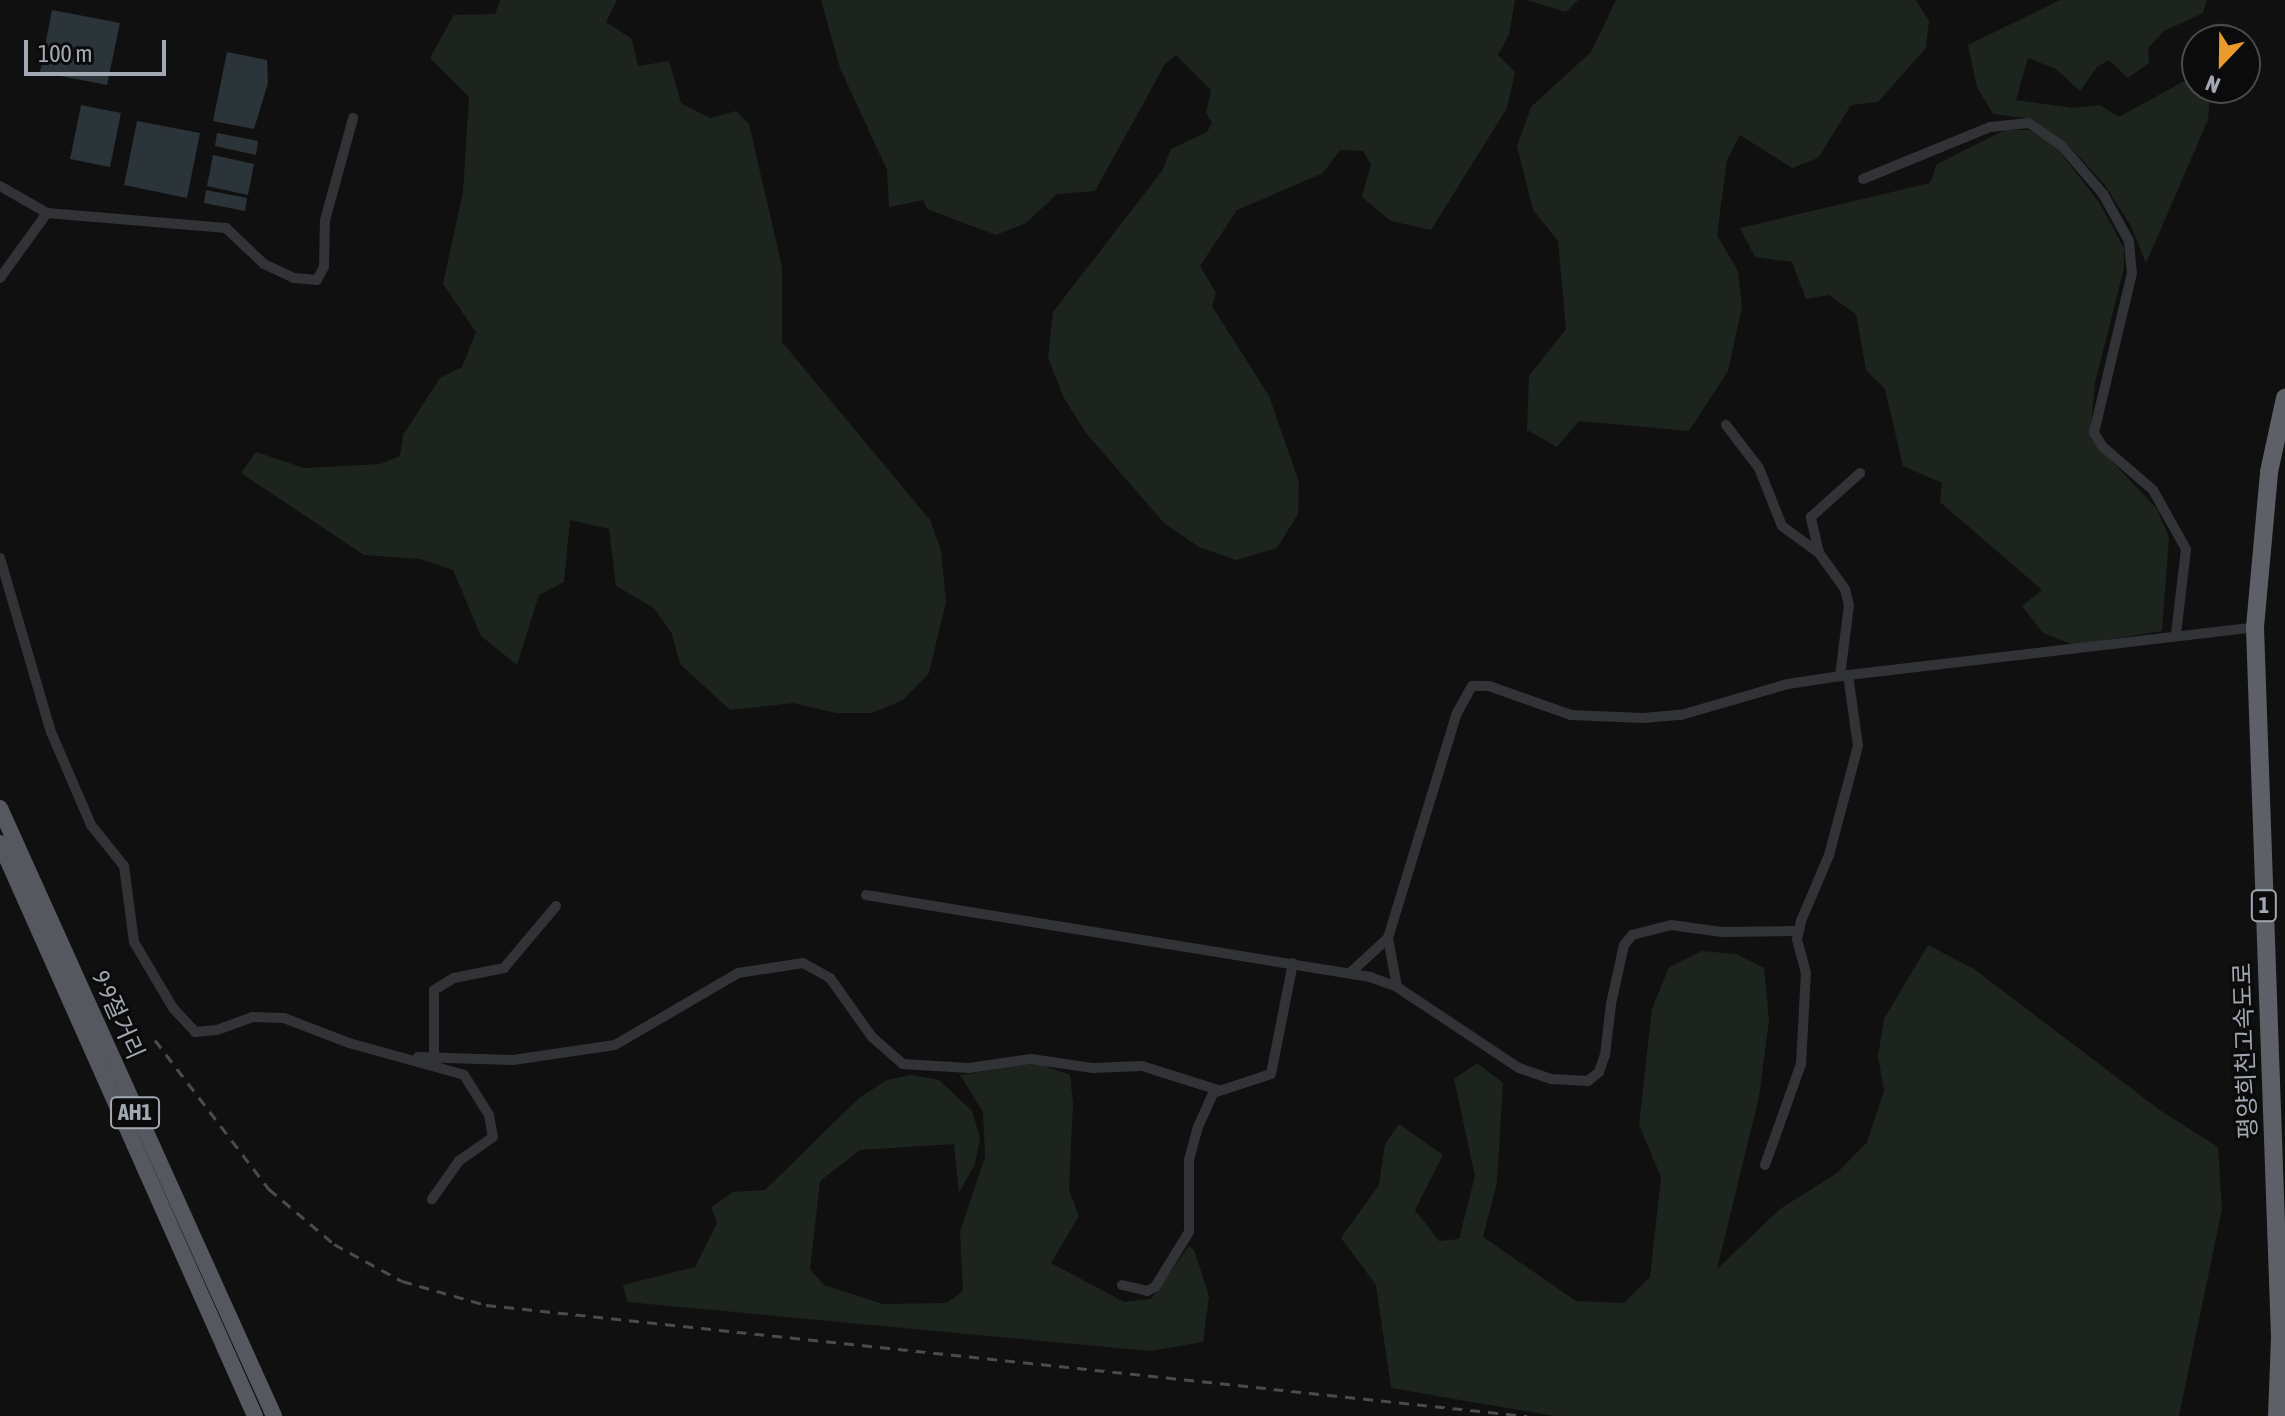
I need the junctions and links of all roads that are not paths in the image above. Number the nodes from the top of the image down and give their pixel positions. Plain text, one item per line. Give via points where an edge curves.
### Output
1 (353, 118) dead end
2 (1863, 179) dead end
3 (0, 186) edge
4 (47, 213) junction
5 (0, 278) edge
6 (2285, 398) edge
7 (2285, 416) edge
8 (1726, 425) dead end
9 (1860, 473) dead end
10 (1819, 553) junction
11 (0, 558) edge
12 (2258, 626) junction
13 (2176, 634) junction
14 (1844, 675) junction
15 (0, 808) edge
16 (0, 843) edge
17 (866, 895) dead end
18 (556, 906) dead end
19 (1799, 931) junction
20 (1388, 938) junction
21 (1293, 963) junction
22 (1350, 973) junction
23 (1397, 987) junction
24 (434, 1055) junction
25 (412, 1057) junction
26 (1218, 1090) junction
27 (1765, 1165) dead end
28 (432, 1199) dead end
29 (1122, 1285) dead end
30 (2285, 1315) edge
31 (2285, 1363) edge
32 (255, 1416) edge
33 (274, 1416) edge
34 (2277, 1416) edge
35 (2283, 1416) edge

1 - 4 street via 328,210 324,267 317,280 294,278 264,264 226,228 214,225 119,223
2 - 13 street via 1990,127 2029,123 2061,145 2103,194 2129,241 2132,273 2094,433 2153,490 2186,549
3 - 4 street
4 - 5 street
6 - 12 highway, 평양희천고속도로 / 1 via 2269,472
7 - 12 highway, 평양희천고속도로 / 1
8 - 10 street via 1759,468 1782,526
9 - 10 street via 1811,517
10 - 14 street via 1845,589 1849,605
11 - 25 street via 51,732 91,825 124,866 134,942 187,1028 203,1032 253,1017 284,1018 349,1043
12 - 13 street
12 - 30 highway, 평양희천고속도로 / 1
12 - 34 highway, 평양희천고속도로 / 1 via 2280,1337
13 - 14 street via 2064,652
14 - 19 street via 1858,746 1829,855
14 - 20 street via 1788,684 1681,715 1643,718 1571,715 1489,686 1472,686 1457,713
15 - 33 highway, 9·9절거리 / AH1
16 - 32 highway, 9·9절거리 / AH1
17 - 21 street
18 - 24 street via 510,963 454,978 434,990
19 - 23 street via 1722,932 1671,925 1632,935 1624,945 1605,1055 1599,1072 1588,1081 1551,1079 1519,1068
19 - 27 street via 1806,973 1801,1064
20 - 22 street
20 - 23 street
21 - 22 street
21 - 26 street via 1271,1074 1267,1080
22 - 23 street
24 - 25 street
24 - 26 street via 513,1060 615,1045 738,973 803,963 830,978 872,1037 903,1064 969,1068 1031,1059 1093,1068 1142,1066
25 - 28 street via 464,1075 493,1127 490,1142 459,1161
26 - 29 street via 1207,1104 1189,1160 1189,1232 1155,1287 1147,1291
31 - 35 highway

